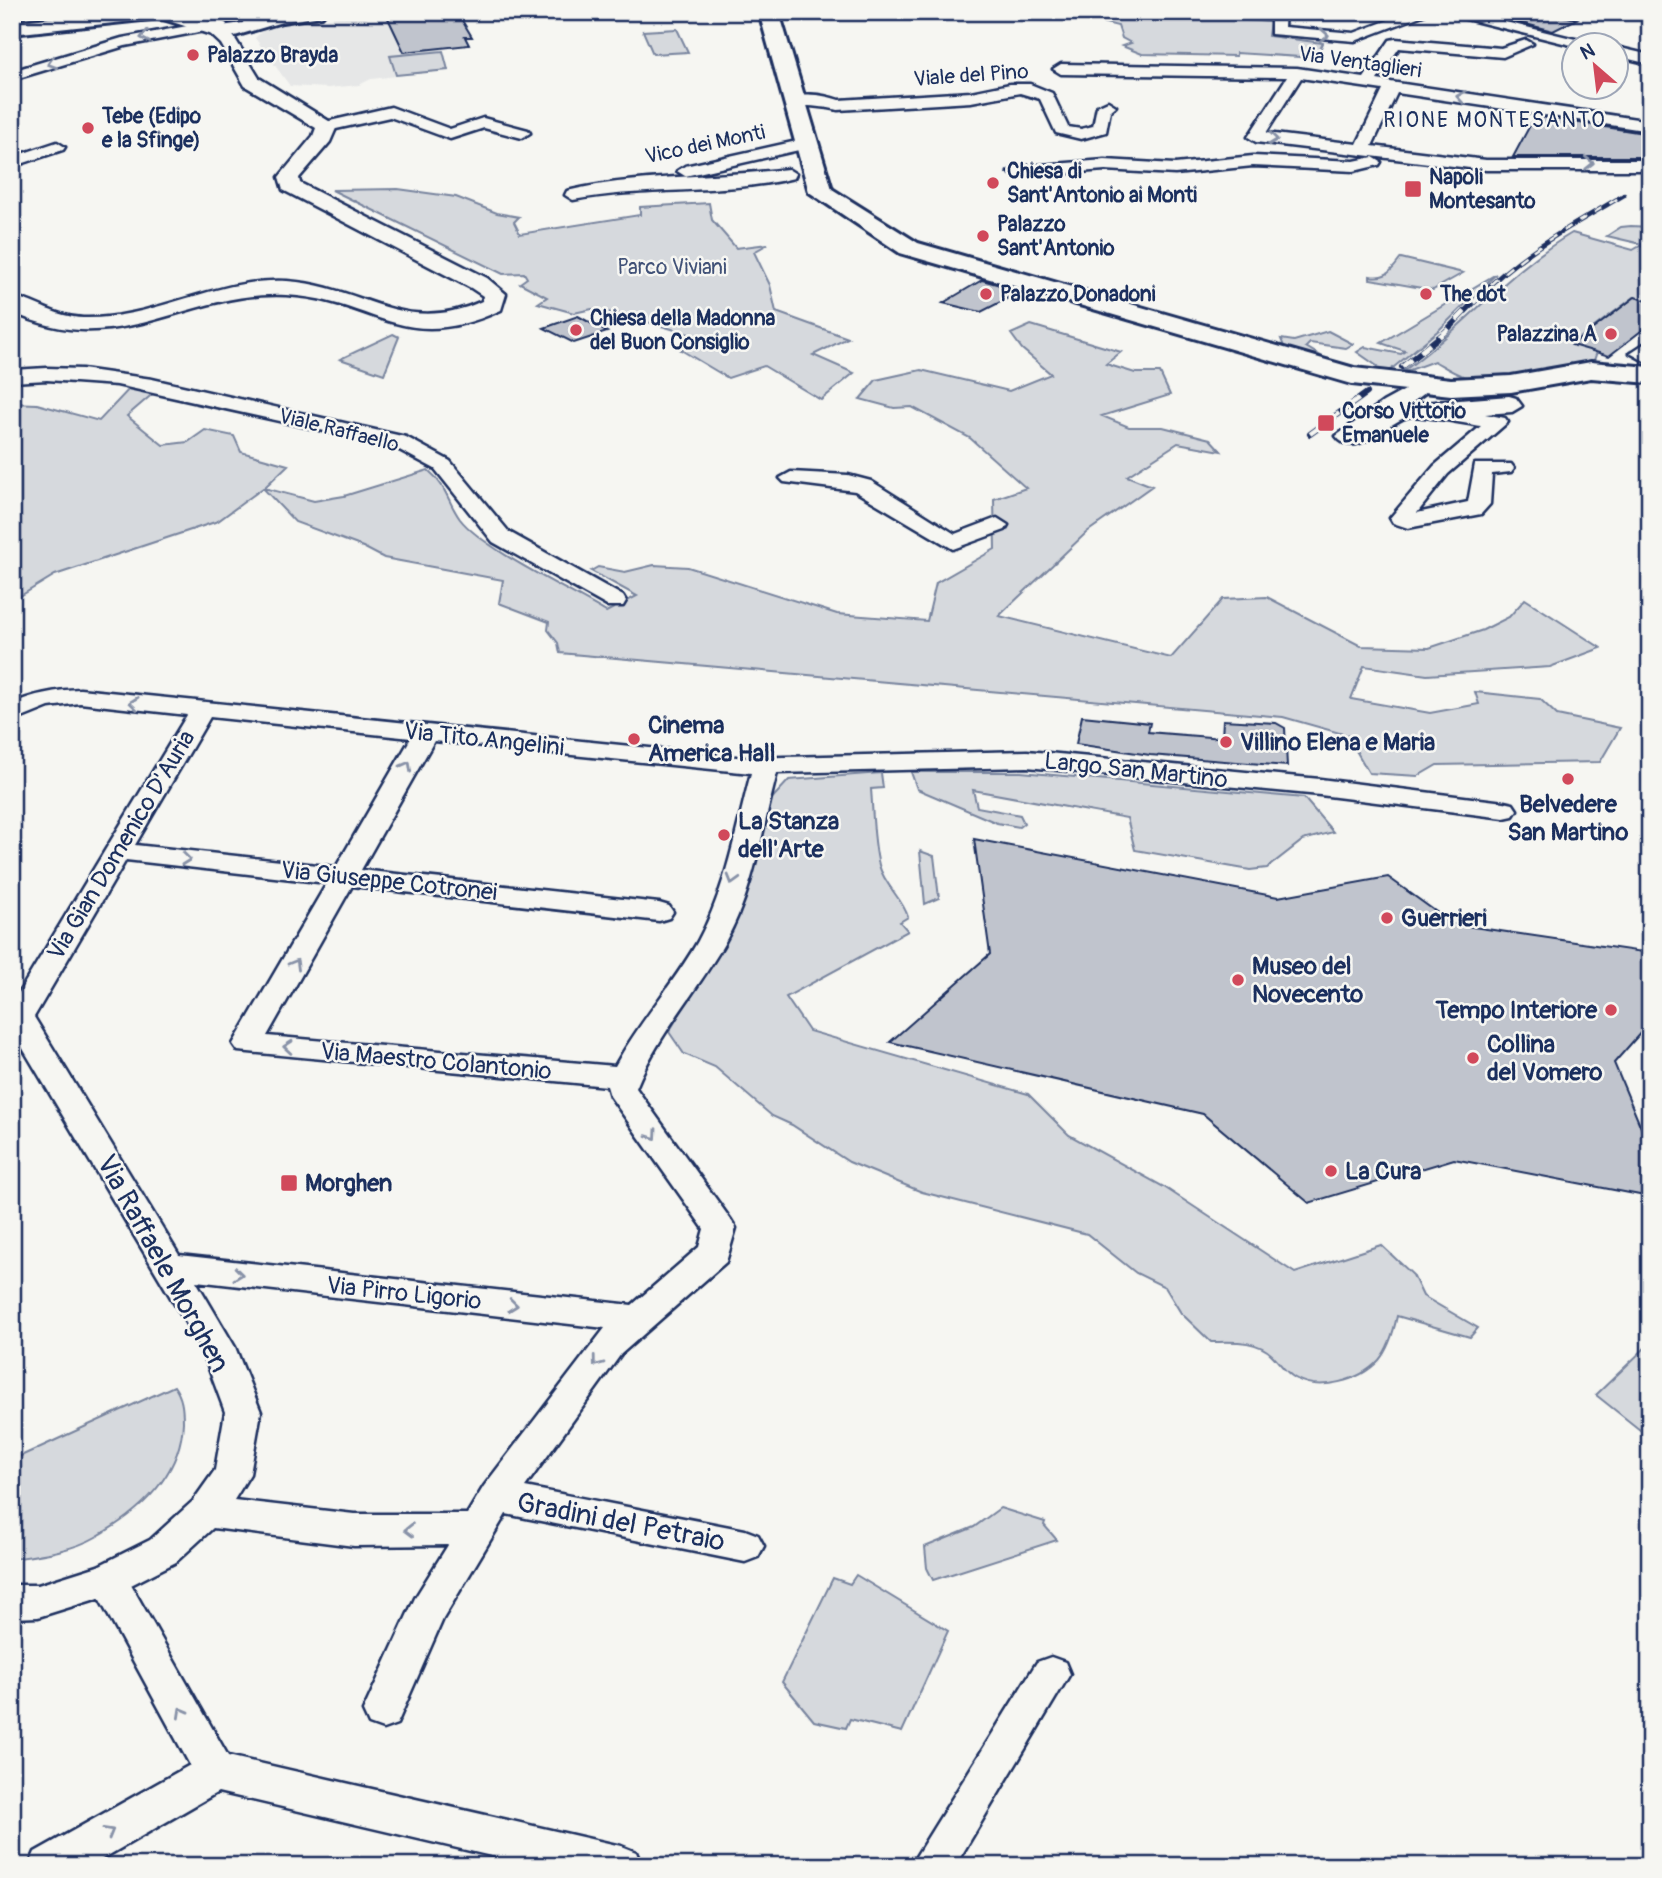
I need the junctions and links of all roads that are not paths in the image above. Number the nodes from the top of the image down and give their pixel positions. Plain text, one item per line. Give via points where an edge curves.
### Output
1 (160, 12) edge
2 (315, 12) edge
3 (769, 12) edge
4 (1278, 12) edge
5 (1376, 12) edge
6 (1424, 12) edge
7 (1445, 12) edge
8 (232, 25) edge
9 (12, 28) edge
10 (1356, 37) junction
11 (1560, 38) edge
12 (1526, 44) dead end
13 (1630, 55) edge
14 (1650, 60) edge
15 (1061, 69) dead end
16 (1094, 69) junction
17 (1300, 74) junction
18 (12, 76) edge
19 (1368, 83) junction
20 (1392, 87) junction
21 (793, 101) junction
22 (1108, 106) dead end
23 (327, 125) junction
24 (1650, 127) edge
25 (522, 133) dead end
26 (806, 145) junction
27 (57, 147) dead end
28 (1363, 149) junction
29 (1411, 157) junction
30 (12, 162) edge
31 (1650, 164) edge
32 (1016, 173) dead end
33 (788, 174) dead end
34 (615, 187) junction
35 (573, 195) dead end
36 (12, 303) edge
37 (1650, 346) edge
38 (1650, 358) edge
39 (1650, 375) edge
40 (12, 376) edge
41 (1414, 385) junction
42 (1504, 468) dead end
43 (792, 478) dead end
44 (997, 525) dead end
45 (614, 601) dead end
46 (202, 710) junction
47 (12, 715) edge
48 (426, 733) junction
49 (766, 767) junction
50 (1504, 810) dead end
51 (118, 851) junction
52 (345, 876) junction
53 (659, 912) dead end
54 (19, 1017) joint
55 (624, 1077) junction
56 (170, 1266) junction
57 (638, 1320) junction
58 (497, 1497) junction
59 (206, 1512) junction
60 (478, 1529) junction
61 (745, 1546) dead end
62 (108, 1579) junction
63 (12, 1602) edge
64 (1051, 1674) dead end
65 (383, 1711) dead end
66 (215, 1772) junction
67 (50, 1866) edge
68 (621, 1866) edge
69 (931, 1866) edge

1 - 8 main road
1 - 9 main road
2 - 8 main road
3 - 21 main road
4 -> 10 street via 1276,31
5 - 10 street
6 - 10 street
7 - 11 street
8 -> 18 street via 122,42
8 - 23 street via 228,41 250,80
12 - 19 street via 1503,53 1395,43
13 - 14 street
15 - 16 street, Via Ventaglieri
16 - 17 street, Via Ventaglieri
16 - 17 street via 1083,56 1309,60
17 - 19 street, Via Ventaglieri
17 -> 28 street via 1256,137
19 - 20 street, Via Ventaglieri
24 -> 20 street, Via Ventaglieri
20 - 28 street
21 - 22 street, Viale del Pino via 825,100 838,105 1031,89 1046,96 1062,130 1076,134 1100,129 1103,109
21 - 26 main road
23 - 25 street via 391,112 450,134 483,123
23 - 36 street via 323,138 289,177 290,186 485,287 495,294 493,305 466,320 426,325 332,294 270,288 108,323 81,324 47,319
26 - 34 street, Vico dei Monti
26 - 41 main road via 817,184 827,199 909,248 1300,363
27 - 30 street
28 - 29 street
29 -> 31 street via 1528,166
29 - 32 street via 1354,166 1253,161 1175,169 1105,165
33 - 34 street
34 - 35 street
37 - 38 street via 1640,354
39 - 41 main road via 1591,370 1496,385
40 - 45 street, Viale Raffaello via 127,380 344,428 419,451 446,468 501,537
41 - 42 street via 1415,393 1346,436 1354,439 1405,410 1509,402 1512,406 1429,413 1498,422 1441,470 1401,518 1408,521 1473,509 1479,504 1482,468
43 - 44 street via 863,486 953,542
46 -> 47 street, Via Tito Angelini via 56,697
46 - 48 street, Via Tito Angelini
46 - 51 street, Via Gian Domenico D'Auria
48 - 49 street, Via Tito Angelini
52 -> 48 street
49 - 50 street, Largo San Martino via 1027,759
49 -> 55 street via 722,918
51 -> 52 street, Via Giuseppe Cotronei
51 - 54 street, Via Gian Domenico D'Auria
52 - 53 street, Via Giuseppe Cotronei
55 -> 52 street, Via Maestro Colantonio via 248,1044
54 - 56 street, Via Raffaele Morghen
55 -> 57 street via 621,1089 720,1228 714,1253
56 -> 57 street, Via Pirro Ligorio
56 - 59 street, Via Raffaele Morghen via 218,1347 243,1412 232,1474
57 -> 58 street via 609,1345
58 - 60 street
58 - 61 street, Gradini del Petraio
60 -> 59 street via 354,1530
59 - 62 street, Via Raffaele Morghen via 163,1551
60 - 65 street via 428,1610
62 - 63 street, Via Raffaele Morghen via 38,1601
66 -> 62 street
64 - 69 street
67 -> 66 street
66 - 68 street

